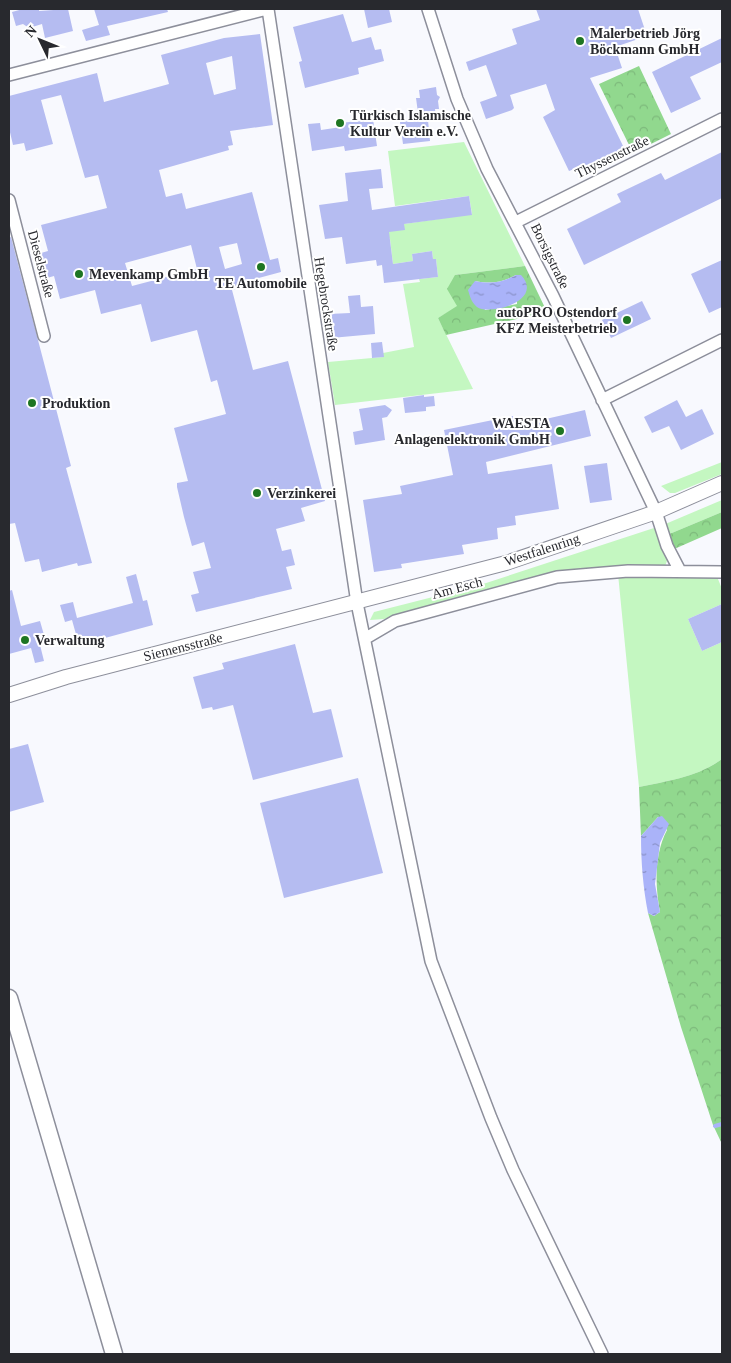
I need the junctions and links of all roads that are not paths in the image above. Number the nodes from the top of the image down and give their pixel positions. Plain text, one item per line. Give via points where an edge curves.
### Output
1 (268, 9) edge
2 (428, 9) edge
3 (9, 75) edge
4 (722, 119) edge
5 (9, 200) edge
6 (516, 222) junction
7 (44, 336) dead end
8 (722, 340) edge
9 (602, 400) junction
10 (722, 484) edge
11 (656, 512) junction
12 (680, 570) junction
13 (722, 572) edge
14 (357, 603) junction
15 (366, 638) junction
16 (9, 695) edge
17 (9, 998) edge
18 (114, 1354) edge
19 (602, 1354) edge

1 - 3 street
1 - 14 street, Hegebrockstraße
2 - 6 street, Borsigstraße via 457,99 487,169
4 - 6 street, Thyssenstraße
5 - 7 street, Dieselstraße
6 - 9 street, Borsigstraße
8 - 9 street
9 - 11 street, Borsigstraße
10 - 11 street, Westfalenring
11 - 12 street via 667,546
11 - 14 street, Westfalenring via 506,562
12 - 13 street, Am Esch
12 - 15 street, Am Esch via 557,577 395,621
14 - 15 street, Hegebrockstraße
14 - 16 street, Siemensstraße via 66,677
15 - 19 street, Hegebrockstraße via 431,961 509,1161
17 - 18 main road

